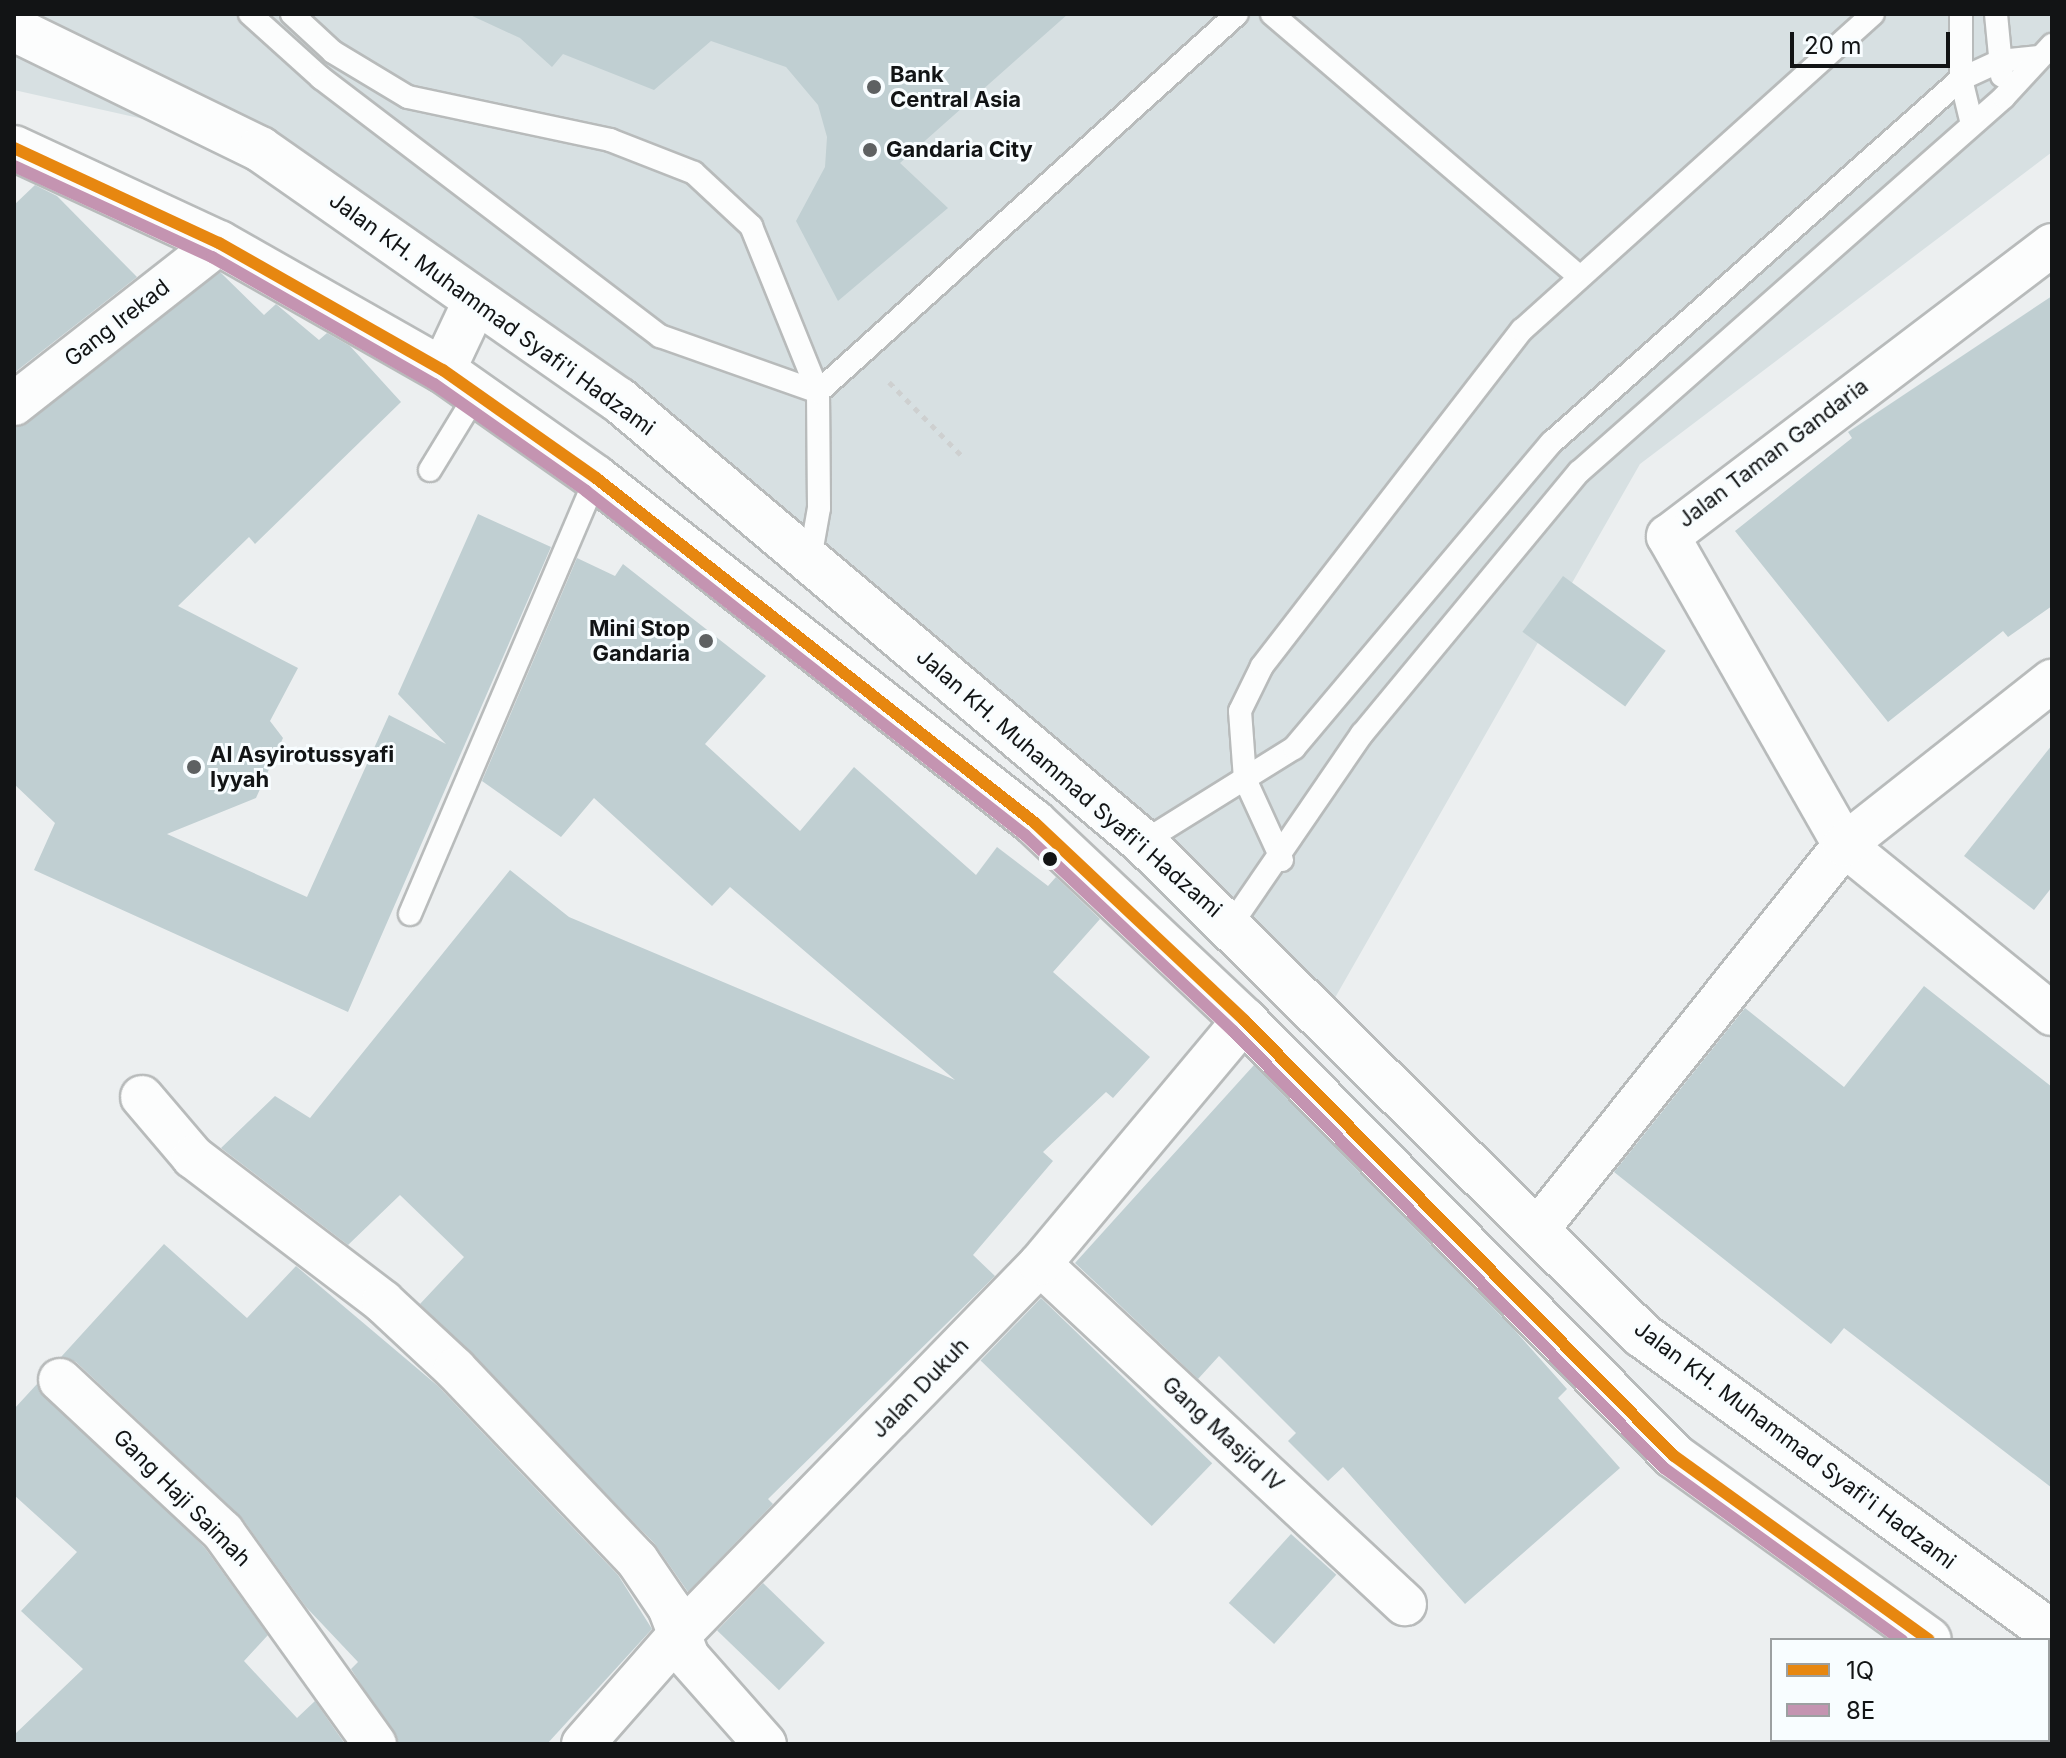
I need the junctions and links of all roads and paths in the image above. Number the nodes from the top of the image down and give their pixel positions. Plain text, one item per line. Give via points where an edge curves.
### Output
1 (250, 14) edge
2 (292, 14) edge
3 (1237, 14) edge
4 (1272, 14) edge
5 (1873, 14) edge
6 (1961, 14) edge
7 (1996, 14) edge
8 (14, 29) edge
9 (2044, 51) edge
10 (2000, 61) junction
11 (1961, 79) junction
12 (2004, 97) junction
13 (1971, 120) junction
14 (14, 148) edge
15 (219, 243) junction
16 (2052, 245) edge
17 (1579, 276) junction
18 (476, 300) junction
19 (860, 353) junction
20 (460, 381) junction
21 (818, 392) junction
22 (14, 404) edge
23 (961, 455) dead end
24 (430, 470) dead end
25 (596, 478) junction
26 (810, 559) junction
27 (2052, 681) edge
28 (1245, 779) junction
29 (1143, 842) junction
30 (1844, 845) junction
31 (1282, 860) junction
32 (410, 914) dead end
33 (1231, 925) junction
34 (2052, 1014) edge
35 (1244, 1020) junction
36 (142, 1097) dead end
37 (1537, 1230) junction
38 (1040, 1264) junction
39 (60, 1380) dead end
40 (1405, 1604) dead end
41 (2052, 1633) edge
42 (678, 1636) junction
43 (1926, 1638) edge
44 (375, 1744) edge
45 (583, 1744) edge
46 (765, 1744) edge

1 - 21 lane via 321,78 660,336
2 - 21 lane via 333,52 408,97 610,140 694,173 751,226
3 - 19 lane
4 - 17 lane
5 - 17 lane
6 - 11 lane
7 - 10 lane
8 - 18 main road, Jalan KH. Muhammad Syafi'i Hadzami via 260,149
9 - 10 lane
9 - 12 lane
10 - 11 lane
10 - 12 lane
11 - 13 lane
11 - 28 lane via 1551,443 1326,715 1294,748
12 - 13 lane
13 - 31 lane via 1579,472 1362,734
14 - 15 main road
15 - 20 main road
15 - 22 street, Gang Irekad
16 - 30 street, Jalan Taman Gandaria via 1668,536
17 - 28 lane via 1501,355 1262,666 1240,711
18 - 20 main road
18 - 26 main road, Jalan KH. Muhammad Syafi'i Hadzami via 619,400
19 - 21 lane
19 - 23 path
20 - 24 lane
20 - 25 main road
21 - 26 lane via 819,508
25 - 32 lane
25 - 35 main road via 1035,823
26 - 29 main road, Jalan KH. Muhammad Syafi'i Hadzami
27 - 30 street
28 - 29 lane
28 - 31 lane
29 - 33 main road, Jalan KH. Muhammad Syafi'i Hadzami
30 - 34 street
30 - 37 street
31 - 33 lane
33 - 37 main road, Jalan KH. Muhammad Syafi'i Hadzami
35 - 38 street, Jalan Dukuh
35 - 43 main road via 1674,1456
36 - 42 street via 193,1157 383,1302 455,1369 637,1560
37 - 41 main road, Jalan KH. Muhammad Syafi'i Hadzami via 1642,1335
38 - 40 street, Gang Masjid IV
38 - 42 street, Jalan Dukuh
39 - 44 street, Gang Haji Saimah via 223,1532
42 - 45 street, Jalan Dukuh
42 - 46 street

